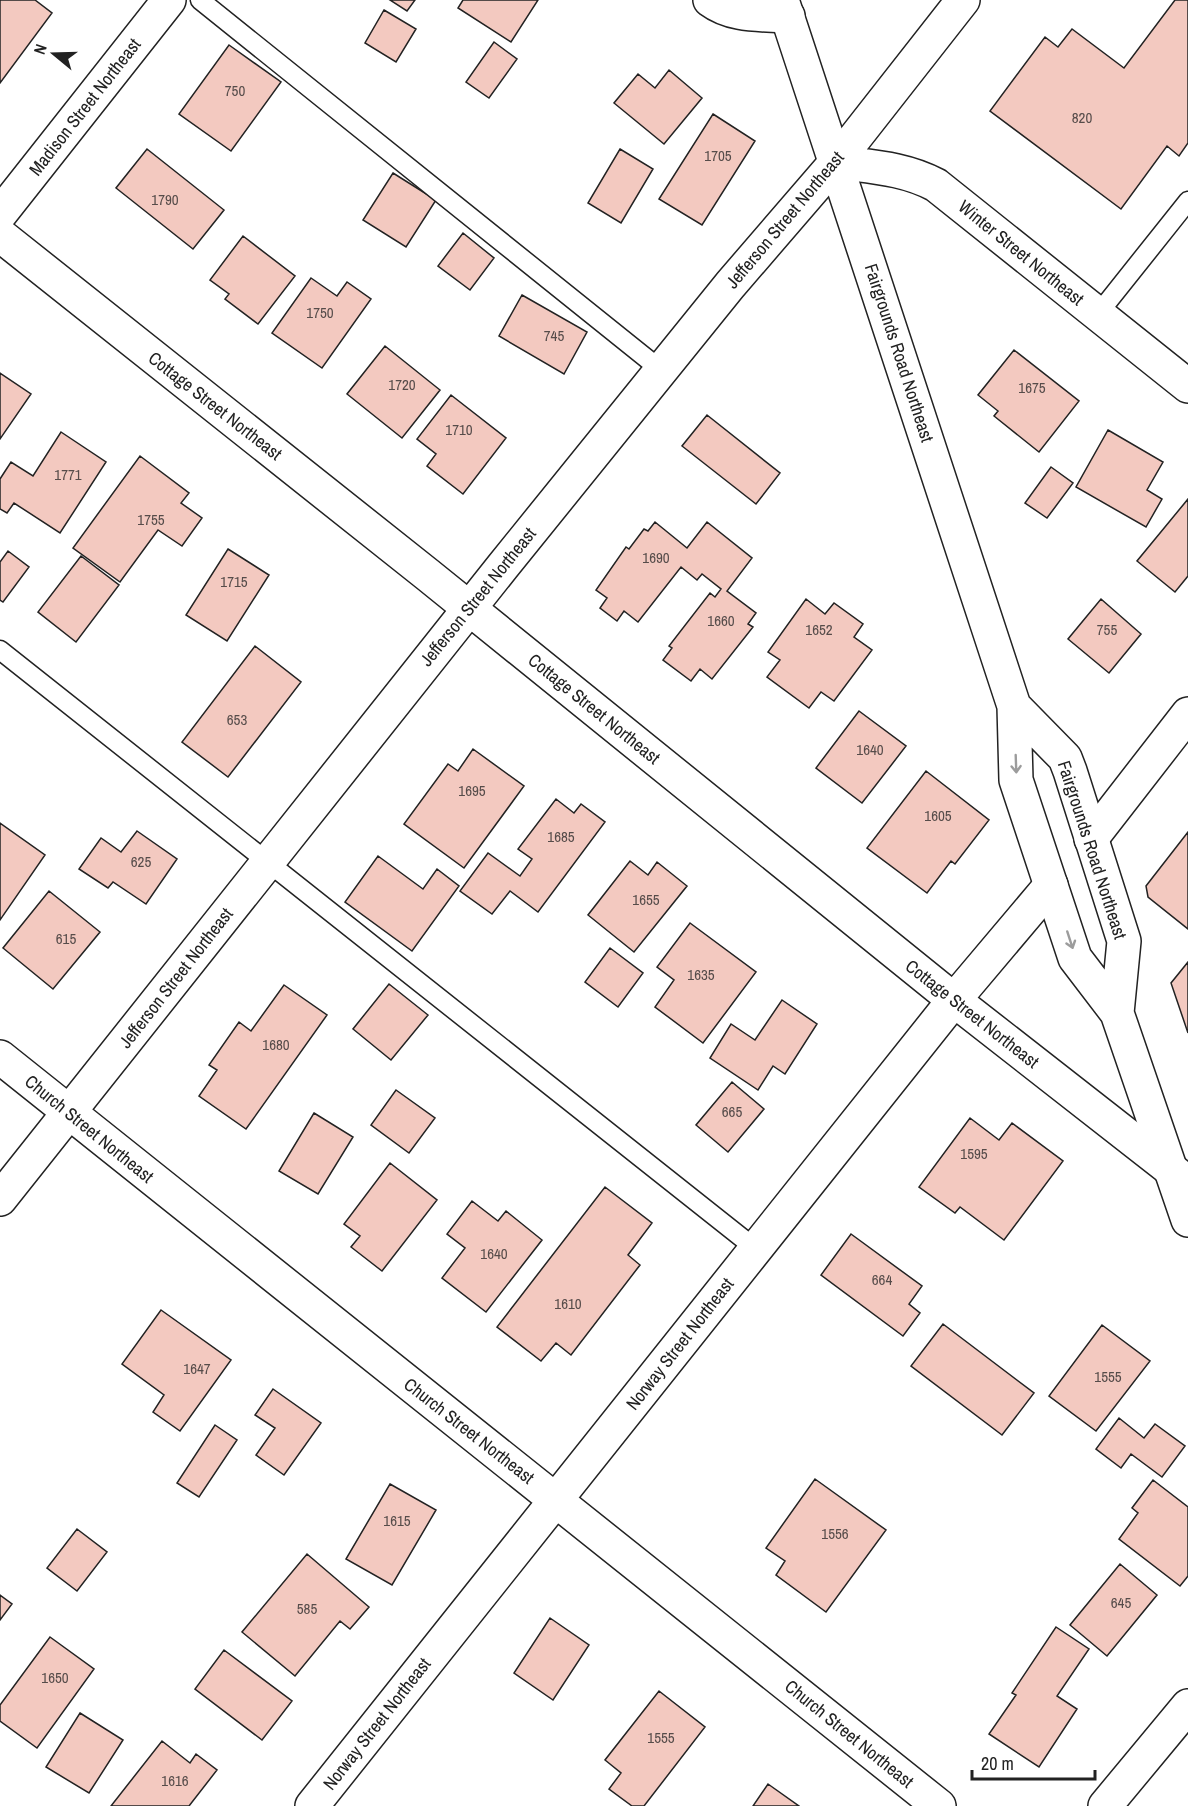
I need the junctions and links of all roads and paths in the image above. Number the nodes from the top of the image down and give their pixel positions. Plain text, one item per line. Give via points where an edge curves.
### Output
1 (169, 0) edge
2 (200, 0) edge
3 (710, 0) edge
4 (963, 0) edge
5 (785, 8) edge
6 (836, 162) junction
7 (1188, 201) edge
8 (0, 214) edge
9 (0, 235) edge
10 (1098, 314) junction
11 (661, 370) junction
12 (1188, 386) edge
13 (469, 608) junction
14 (0, 650) edge
15 (1014, 706) junction
16 (1188, 714) edge
17 (1091, 839) junction
18 (268, 862) junction
19 (1051, 885) junction
20 (954, 1000) junction
21 (1117, 1013) junction
22 (0, 1057) edge
23 (69, 1114) junction
24 (1180, 1177) edge
25 (0, 1199) edge
26 (1188, 1220) edge
27 (756, 1249) junction
28 (556, 1500) junction
29 (1188, 1706) edge
30 (312, 1806) edge
31 (939, 1806) edge
32 (1105, 1806) edge

1 - 8 street, Madison Street Northeast
2 - 11 lane
3 - 5 street via 737,13
4 - 6 street, Jefferson Street Northeast
5 - 6 street, Fairgrounds Road Northeast
6 - 10 street, Winter Street Northeast via 902,171 936,185
6 - 11 street, Jefferson Street Northeast
6 - 15 street, Fairgrounds Road Northeast
7 - 10 lane
9 - 13 street, Cottage Street Northeast
10 - 12 street, Winter Street Northeast
11 - 13 street, Jefferson Street Northeast
13 - 18 street, Jefferson Street Northeast
13 - 20 street, Cottage Street Northeast
14 - 18 lane
15 - 17 street, Fairgrounds Road Northeast via 1065,758
15 -> 19 street, Fairgrounds Road Northeast via 1016,780
16 - 17 street
17 - 21 street, Fairgrounds Road Northeast via 1125,941
18 - 23 street, Jefferson Street Northeast
18 - 27 lane
19 - 20 street, Norway Street Northeast
19 -> 21 street, Fairgrounds Road Northeast via 1075,958
20 - 24 street, Cottage Street Northeast
20 - 27 street, Norway Street Northeast
21 - 24 street, Fairgrounds Road Northeast
22 - 23 street, Church Street Northeast
23 - 25 street, Jefferson Street Northeast
23 - 28 street, Church Street Northeast
24 - 26 street, Fairgrounds Road Northeast
27 - 28 street, Norway Street Northeast
28 - 30 street, Norway Street Northeast
28 - 31 street, Church Street Northeast
29 - 32 street

